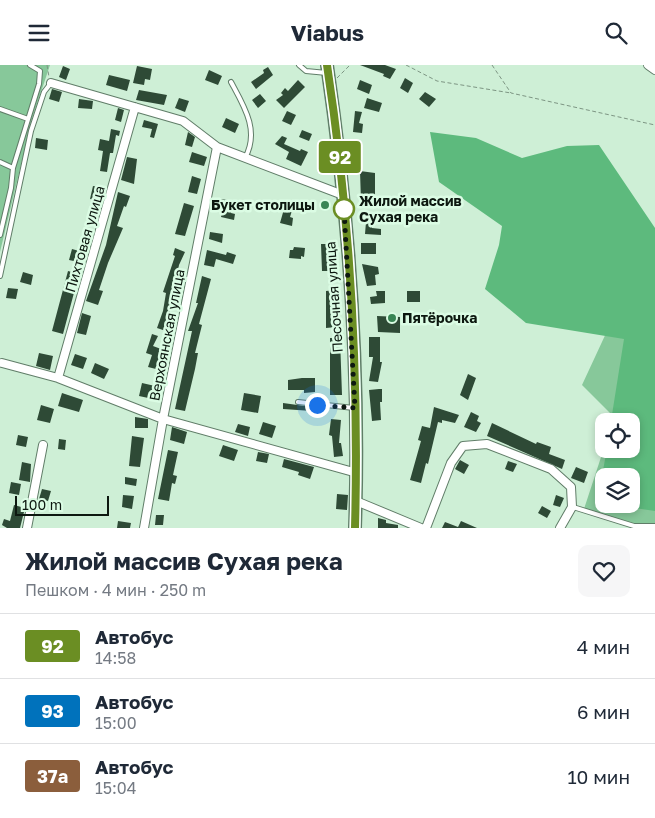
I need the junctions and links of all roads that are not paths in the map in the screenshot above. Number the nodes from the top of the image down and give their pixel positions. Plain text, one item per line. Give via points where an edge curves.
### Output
1 (30, 65) edge
2 (299, 65) edge
3 (648, 65) edge
4 (327, 69) edge
5 (655, 71) edge
6 (231, 82) dead end
7 (51, 83) joint
8 (135, 107) junction
9 (0, 109) edge
10 (28, 119) junction
11 (217, 147) junction
12 (245, 158) junction
13 (0, 162) edge
14 (14, 167) junction
15 (343, 195) junction
16 (1, 224) edge
17 (0, 235) edge
18 (0, 276) edge
19 (1, 365) edge
20 (58, 378) junction
21 (298, 402) dead end
22 (355, 408) junction
23 (163, 419) junction
24 (43, 445) dead end
25 (357, 473) junction
26 (356, 501) junction
27 (572, 507) junction
28 (655, 526) edge
29 (27, 528) edge
30 (144, 528) edge
31 (355, 528) edge
32 (421, 528) edge
33 (426, 528) edge
34 (560, 528) edge

1 - 10 lane via 40,71
2 - 4 lane via 306,71
3 - 5 street
4 - 15 main road, Песочная улица
6 - 12 lane via 249,115 251,147
7 - 8 street
7 - 18 lane via 44,92 31,131
8 - 11 street via 183,121
8 - 20 street, Пихтовая улица
9 - 10 lane
10 - 14 lane
11 - 12 street
11 - 23 street, Верхоянская улица
12 - 15 street
13 - 14 lane
14 - 16 lane
15 - 22 main road, Песочная улица
16 - 17 lane
19 - 20 street
20 - 23 street
21 - 22 lane
22 - 25 main road, Песочная улица
23 - 25 street
23 - 30 street, Верхоянская улица
24 - 29 street
25 - 26 main road, Песочная улица
26 - 31 main road, Песочная улица
26 - 32 street
27 - 28 lane via 634,526
27 - 33 street via 571,487 550,469 487,444 463,446 451,463
27 - 34 street

